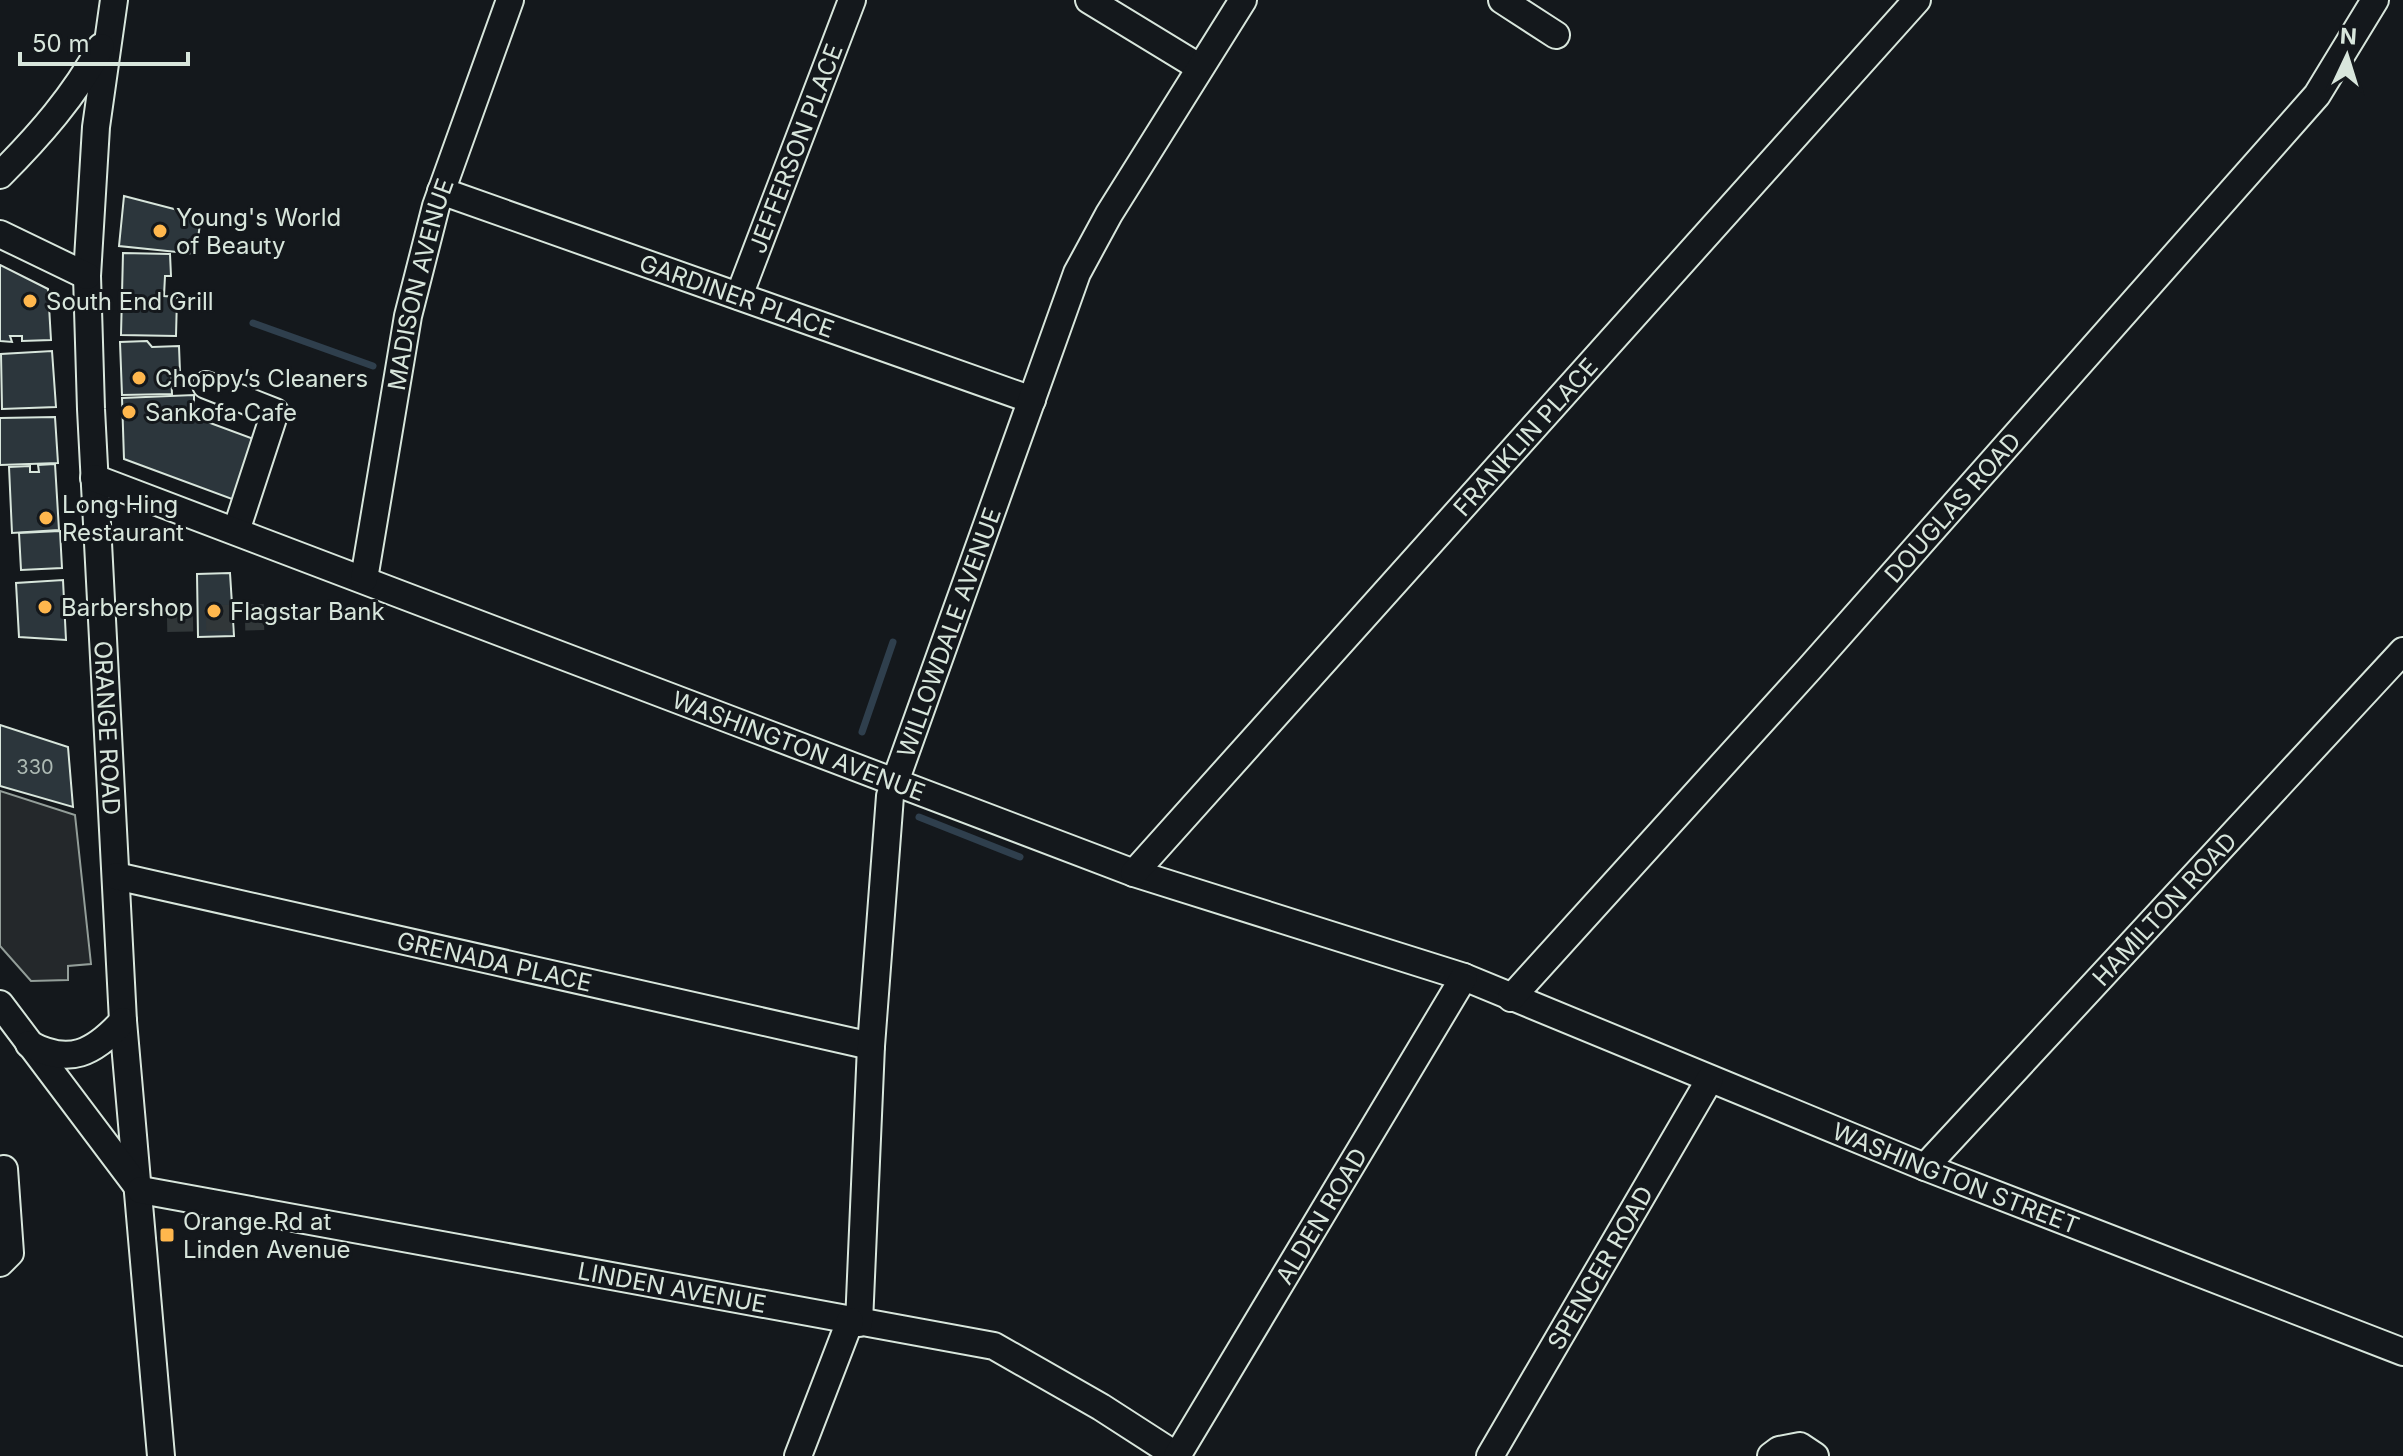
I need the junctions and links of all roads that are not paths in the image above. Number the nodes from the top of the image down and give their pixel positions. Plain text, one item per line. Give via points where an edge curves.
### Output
1 (114, 0) edge
2 (510, 0) edge
3 (852, 0) edge
4 (1089, 0) edge
5 (1243, 0) edge
6 (1502, 0) edge
7 (1917, 0) edge
8 (2375, 0) edge
9 (110, 30) junction
10 (1556, 35) dead end
11 (1199, 67) junction
12 (0, 175) edge
13 (441, 191) junction
14 (0, 234) edge
15 (87, 276) junction
16 (739, 296) junction
17 (206, 385) dead end
18 (1032, 400) junction
19 (94, 478) junction
20 (236, 531) junction
21 (364, 579) junction
22 (2403, 651) edge
23 (895, 784) junction
24 (1134, 873) junction
25 (116, 876) junction
26 (1464, 977) junction
27 (1511, 998) junction
28 (0, 1004) edge
29 (123, 1021) junction
30 (29, 1044) junction
31 (871, 1046) junction
32 (1710, 1079) junction
33 (1925, 1167) junction
34 (4, 1169) dead end
35 (141, 1190) junction
36 (0, 1263) edge
37 (855, 1322) junction
38 (2403, 1352) edge
39 (161, 1456) edge
40 (798, 1456) edge
41 (1177, 1456) edge
42 (1490, 1456) edge
43 (1771, 1456) edge
44 (1815, 1456) edge

1 - 9 street, ORANGE ROAD
2 - 13 street, MADISON AVENUE
3 - 16 street, JEFFERSON PLACE
4 - 11 street
5 - 11 street, WILLOWDALE AVENUE
6 - 10 street
7 - 24 street, FRANKLIN PLACE
8 - 27 street, DOUGLAS ROAD via 2317,95
9 - 12 street via 81,84
9 - 15 street, ORANGE ROAD via 96,127
11 - 18 street, WILLOWDALE AVENUE via 1077,273
13 - 16 street, GARDINER PLACE
13 - 21 street, MADISON AVENUE via 408,316
14 - 15 street
15 - 19 street, ORANGE ROAD
16 - 18 street, GARDINER PLACE
17 - 20 street via 275,412
18 - 23 street, WILLOWDALE AVENUE
19 - 20 street, WASHINGTON AVENUE
19 - 25 street, ORANGE ROAD
20 - 21 street, WASHINGTON AVENUE
21 - 23 street, WASHINGTON AVENUE
22 - 33 street, HAMILTON ROAD
23 - 24 street, WASHINGTON AVENUE
23 - 31 street, WILLOWDALE AVENUE
24 - 26 street, WASHINGTON AVENUE
25 - 29 street, ORANGE ROAD
25 - 31 street, GRENADA PLACE
26 - 27 street, WASHINGTON AVENUE
26 - 41 street, ALDEN ROAD
27 - 32 street, WASHINGTON STREET
28 - 30 street
29 - 30 street via 105,1041 61,1057
29 - 35 street, ORANGE ROAD
30 - 35 street
31 - 37 street, WILLOWDALE AVENUE
32 - 33 street, WASHINGTON STREET
32 - 42 street, SPENCER ROAD
33 - 38 street, WASHINGTON STREET
34 - 36 street via 10,1253
35 - 37 street, LINDEN AVENUE
35 - 39 street, ORANGE ROAD
37 - 40 street, WILLOWDALE AVENUE
37 - 41 street, LINDEN AVENUE via 994,1346
43 - 44 street via 1800,1446

